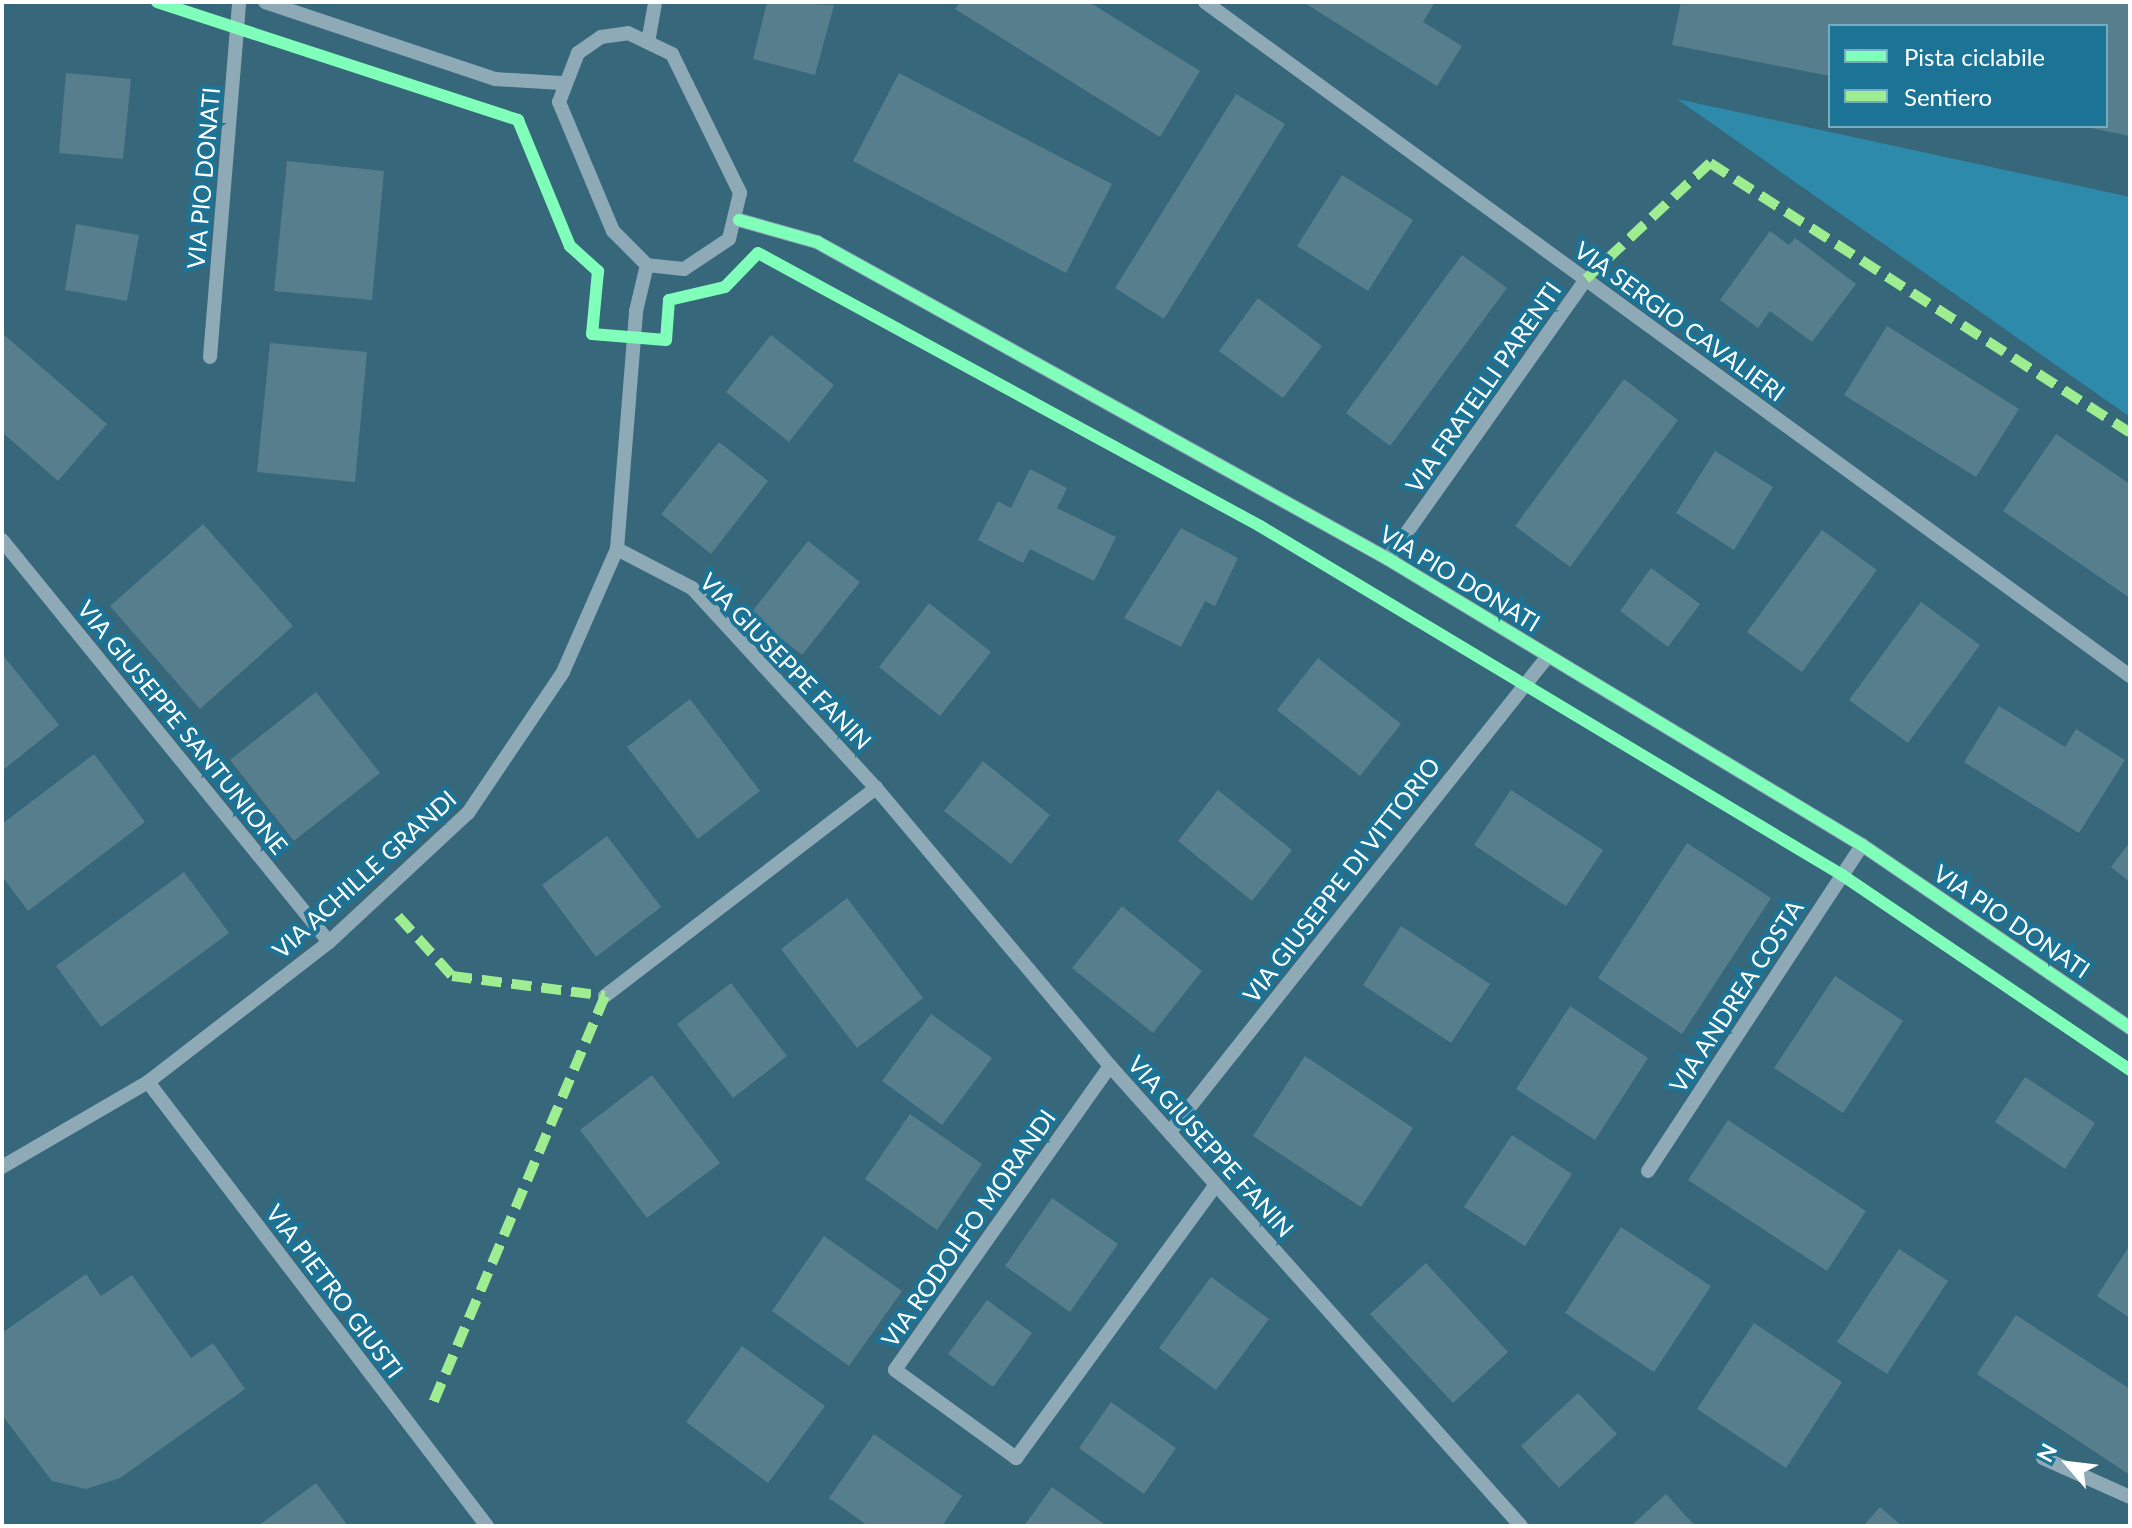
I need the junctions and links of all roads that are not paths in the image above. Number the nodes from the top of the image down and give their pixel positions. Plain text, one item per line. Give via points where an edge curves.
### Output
1 (239, 2) edge
2 (265, 2) edge
3 (655, 2) edge
4 (1205, 2) edge
5 (649, 37) junction
6 (561, 83) junction
7 (739, 220) junction
8 (647, 265) junction
9 (1586, 279) junction
10 (210, 357) dead end
11 (2, 540) edge
12 (617, 549) junction
13 (1388, 559) junction
14 (1548, 656) junction
15 (2130, 676) edge
16 (876, 788) junction
17 (1862, 845) junction
18 (329, 942) junction
19 (605, 996) dead end
20 (2130, 1028) edge
21 (1110, 1066) junction
22 (148, 1082) junction
23 (1170, 1132) junction
24 (2, 1167) edge
25 (1648, 1171) dead end
26 (1216, 1185) junction
27 (2043, 1458) dead end
28 (2130, 1497) edge
29 (487, 1526) edge
30 (1521, 1526) edge

1 - 10 street, VIA PIO DONATI
2 - 6 street via 495,79
3 - 5 street
4 - 9 street, VIA SERGIO CAVALIERI
5 - 6 street via 601,37 578,53
5 - 7 street via 686,75 731,166
6 - 8 street via 563,115 613,231
7 - 8 street via 701,262 684,269
7 - 13 street, VIA PIO DONATI via 817,242
8 - 12 street, VIA ACHILLE GRANDI via 636,311
9 - 13 street, VIA FRATELLI PARENTI
9 - 15 street, VIA SERGIO CAVALIERI
11 - 18 street, VIA GIUSEPPE SANTUNIONE
12 - 16 street, VIA GIUSEPPE FANIN via 692,588
12 - 18 street, VIA ACHILLE GRANDI via 563,672 468,813
13 - 14 street, VIA PIO DONATI
14 - 17 street, VIA PIO DONATI
14 - 23 street, VIA GIUSEPPE DI VITTORIO
16 - 19 street
16 - 21 street, VIA GIUSEPPE FANIN
17 - 20 street, VIA PIO DONATI
17 - 25 street, VIA ANDREA COSTA
18 - 22 street, VIA ACHILLE GRANDI
21 - 23 street, VIA GIUSEPPE FANIN
21 - 26 street, VIA RODOLFO MORANDI via 895,1370 1016,1458
22 - 24 street, VIA ACHILLE GRANDI
22 - 29 street, VIA PIETRO GIUSTI
23 - 26 street, VIA GIUSEPPE FANIN
26 - 30 street, VIA GIUSEPPE FANIN
27 - 28 street

